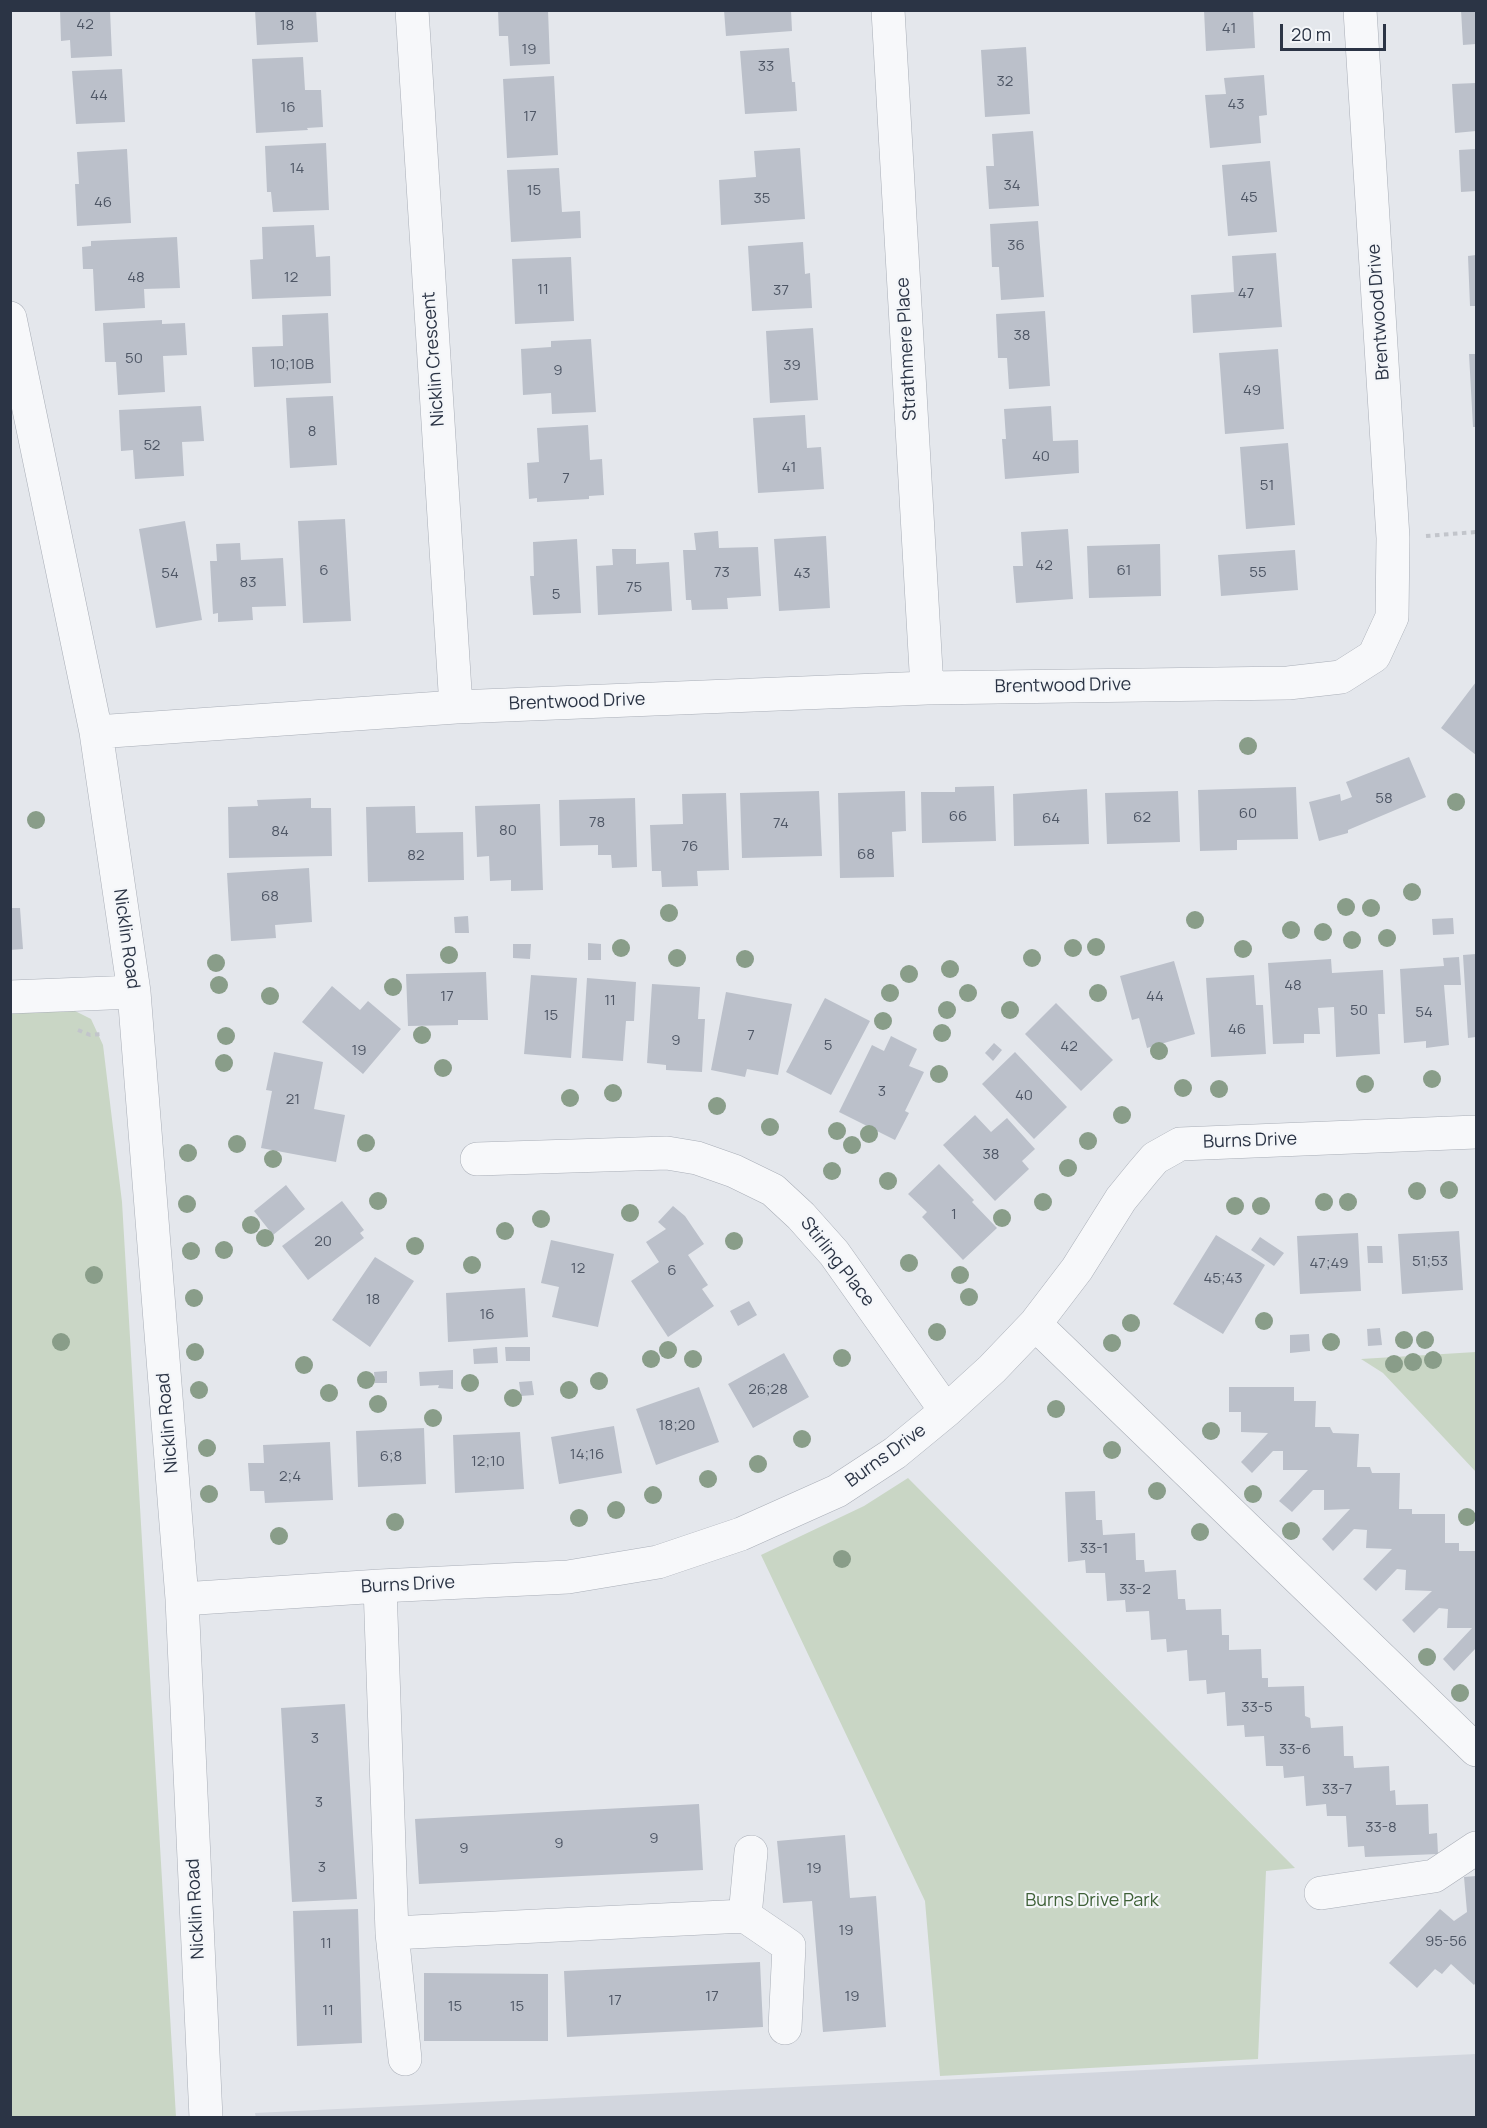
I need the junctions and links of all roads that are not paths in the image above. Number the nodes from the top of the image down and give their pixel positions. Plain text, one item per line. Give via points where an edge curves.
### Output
1 (412, 10) edge
2 (888, 10) edge
3 (1360, 10) edge
4 (10, 318) edge
5 (927, 688) junction
6 (456, 707) junction
7 (96, 732) junction
8 (134, 992) junction
9 (10, 997) edge
10 (1476, 1132) edge
11 (477, 1159) dead end
12 (1035, 1324) junction
13 (946, 1412) junction
14 (380, 1586) junction
15 (182, 1599) junction
16 (1476, 1750) edge
17 (1476, 1848) edge
18 (750, 1852) dead end
19 (1321, 1893) dead end
20 (745, 1916) junction
21 (392, 1933) junction
22 (785, 2028) dead end
23 (405, 2059) dead end
24 (206, 2118) edge

1 - 6 street, Nicklin Crescent
2 - 5 street, Strathmere Place
3 - 5 street, Brentwood Drive via 1393,538 1392,617 1374,656 1341,677 1288,683
4 - 7 street
5 - 6 street, Brentwood Drive
6 - 7 street, Brentwood Drive
7 - 8 street, Nicklin Road
8 - 9 street
8 - 15 street, Nicklin Road
10 - 12 street, Burns Drive via 1180,1144 1155,1158 1121,1199 1077,1269
11 - 13 street, Stirling Place via 667,1153 698,1158 773,1190 834,1253
12 - 13 street, Burns Drive
12 - 16 street
13 - 14 street, Burns Drive via 895,1453 837,1491 741,1534 658,1562 568,1577
14 - 15 street, Burns Drive
14 - 21 street
15 - 24 street, Nicklin Road
17 - 19 street via 1434,1876
18 - 20 street
20 - 21 street
20 - 22 street via 789,1946
21 - 23 street

